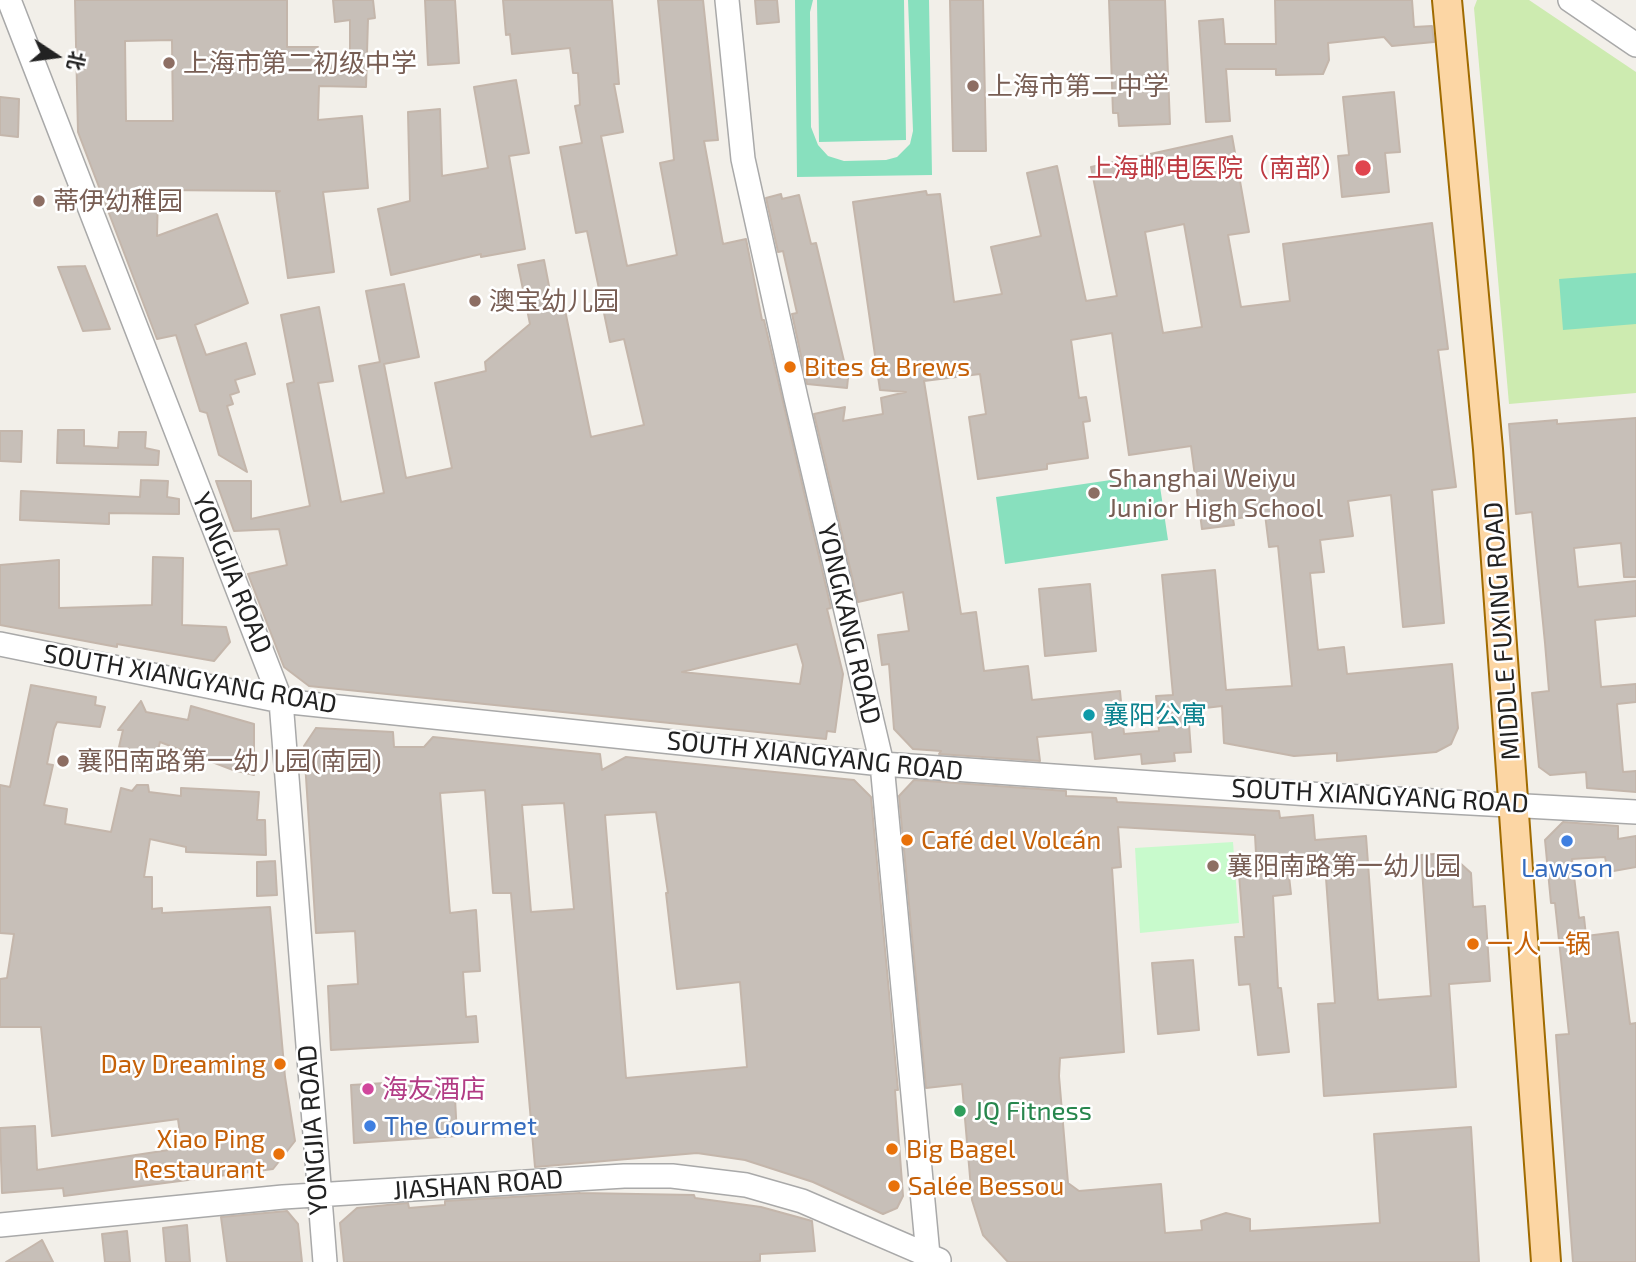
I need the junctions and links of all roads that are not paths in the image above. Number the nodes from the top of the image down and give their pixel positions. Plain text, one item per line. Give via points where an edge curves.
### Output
1 (9, 0) edge
2 (727, 0) edge
3 (1447, 0) edge
4 (1570, 0) edge
5 (1636, 45) edge
6 (0, 644) edge
7 (281, 701) junction
8 (882, 764) junction
9 (1515, 803) junction
10 (1636, 812) edge
11 (318, 1195) junction
12 (0, 1225) edge
13 (935, 1258) edge
14 (325, 1262) edge
15 (1546, 1262) edge

1 - 7 street, YONGJIA ROAD
2 - 8 street, YONGKANG ROAD via 746,172
3 - 9 main road, MIDDLE FUXING ROAD
4 - 5 street
6 - 7 street, SOUTH XIANGYANG ROAD
7 - 8 street, SOUTH XIANGYANG ROAD
7 - 11 street, YONGJIA ROAD
8 - 9 street, SOUTH XIANGYANG ROAD via 1324,795
8 - 13 street, YONGKANG ROAD
9 - 10 street, SOUTH XIANGYANG ROAD
9 - 15 main road, MIDDLE FUXING ROAD
11 - 12 street, JIASHAN ROAD
11 - 13 street, JIASHAN ROAD via 624,1175 692,1177 746,1185 802,1201
11 - 14 street, YONGJIA ROAD

